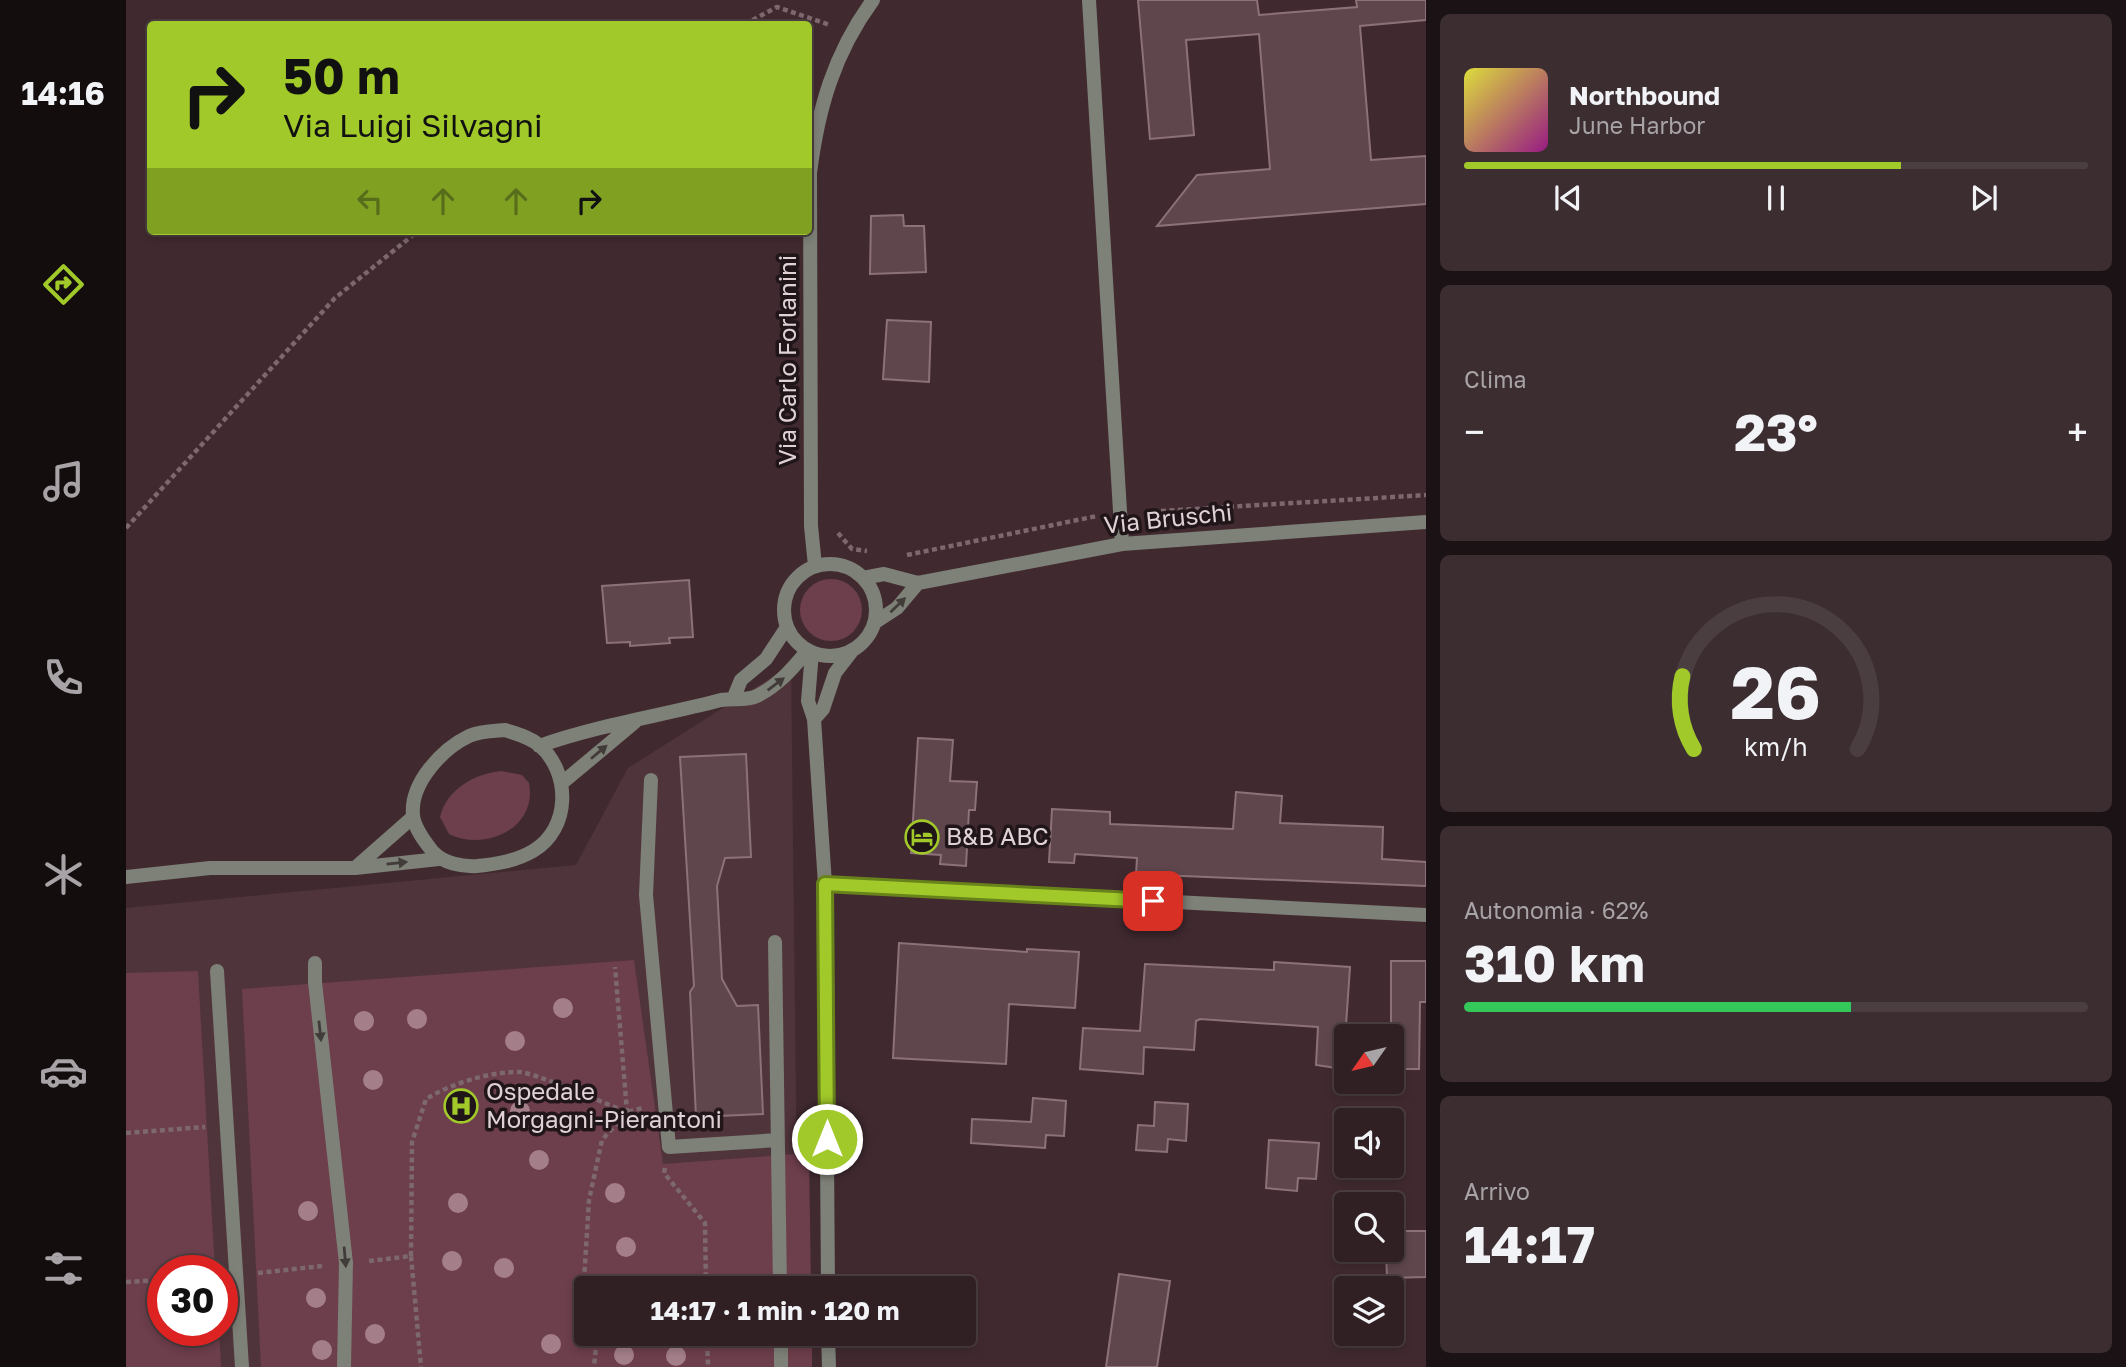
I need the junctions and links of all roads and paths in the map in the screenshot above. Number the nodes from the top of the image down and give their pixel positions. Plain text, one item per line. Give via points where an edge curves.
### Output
1 (873, 0) edge
2 (1088, 0) edge
3 (751, 21) edge
4 (851, 33) junction
5 (812, 158) edge
6 (413, 235) edge
7 (810, 235) edge
8 (1426, 495) edge
9 (1148, 511) dead end
10 (1096, 516) dead end
11 (1426, 522) edge
12 (811, 526) junction
13 (126, 528) edge
14 (1122, 544) junction
15 (871, 552) dead end
16 (893, 555) dead end
17 (815, 566) junction
18 (863, 578) junction
19 (918, 583) junction
20 (874, 623) junction
21 (787, 627) junction
22 (852, 650) junction
23 (810, 651) junction
24 (734, 697) junction
25 (814, 719) junction
26 (636, 722) junction
27 (539, 746) junction
28 (652, 780) dead end
29 (562, 783) junction
30 (413, 817) junction
31 (439, 859) junction
32 (355, 868) junction
33 (126, 877) edge
34 (825, 884) junction
35 (1426, 915) edge
36 (775, 942) dead end
37 (315, 962) dead end
38 (615, 967) dead end
39 (217, 971) dead end
40 (627, 1112) junction
41 (227, 1126) junction
42 (126, 1133) edge
43 (778, 1140) junction
44 (669, 1147) junction
45 (411, 1256) dead end
46 (584, 1276) edge
47 (706, 1276) edge
48 (780, 1276) edge
49 (828, 1276) edge
50 (147, 1281) edge
51 (126, 1282) edge
52 (596, 1346) edge
53 (707, 1346) edge
54 (781, 1346) edge
55 (828, 1346) edge
56 (242, 1367) edge
57 (344, 1367) edge
58 (594, 1367) edge
59 (708, 1367) edge
60 (781, 1367) edge
61 (829, 1367) edge

1 - 4 street, Via Carlo Forlanini
2 - 14 street
3 - 4 path via 777,7
4 - 5 street, Via Carlo Forlanini via 827,86
6 - 13 path via 335,298
7 - 12 street, Via Carlo Forlanini
8 - 9 path
10 - 16 path
11 - 14 street, Via Bruschi
12 - 15 path via 834,523 840,539 852,549
12 - 17 street, Via Carlo Forlanini
14 - 19 street, Via Bruschi
17 - 18 street via 841,565
17 - 21 street via 794,579 788,590 784,602
18 - 19 street via 884,574
18 - 20 street via 875,599
20 -> 19 street via 897,608
20 - 22 street
21 - 23 street
21 - 24 street via 766,659 741,680
22 - 23 street via 839,655
22 - 25 street via 835,673 823,709
24 -> 23 street via 753,698 778,684
23 - 25 street via 808,701
24 - 26 street
25 - 34 street
26 - 27 street via 602,725
29 -> 26 street
27 - 29 street via 550,756
27 - 30 street via 505,730 468,736 422,779
28 - 44 street via 646,895
29 - 31 street via 561,813 551,834 535,850 493,865 467,866
30 - 31 street
30 - 32 street
32 -> 31 street
32 - 33 street via 210,868
34 - 35 street
34 - 49 street
36 - 43 street
37 -> 57 street via 346,1263
38 - 40 path
39 - 41 street
40 - 45 path via 522,1072 468,1080 426,1099 412,1142
40 - 46 path via 602,1140 589,1200
41 - 42 path
41 - 56 street
43 - 44 street
43 - 48 street
44 - 47 path via 664,1172 705,1223
50 - 51 path
52 - 58 path
53 - 59 path
54 - 60 street
55 - 61 street

